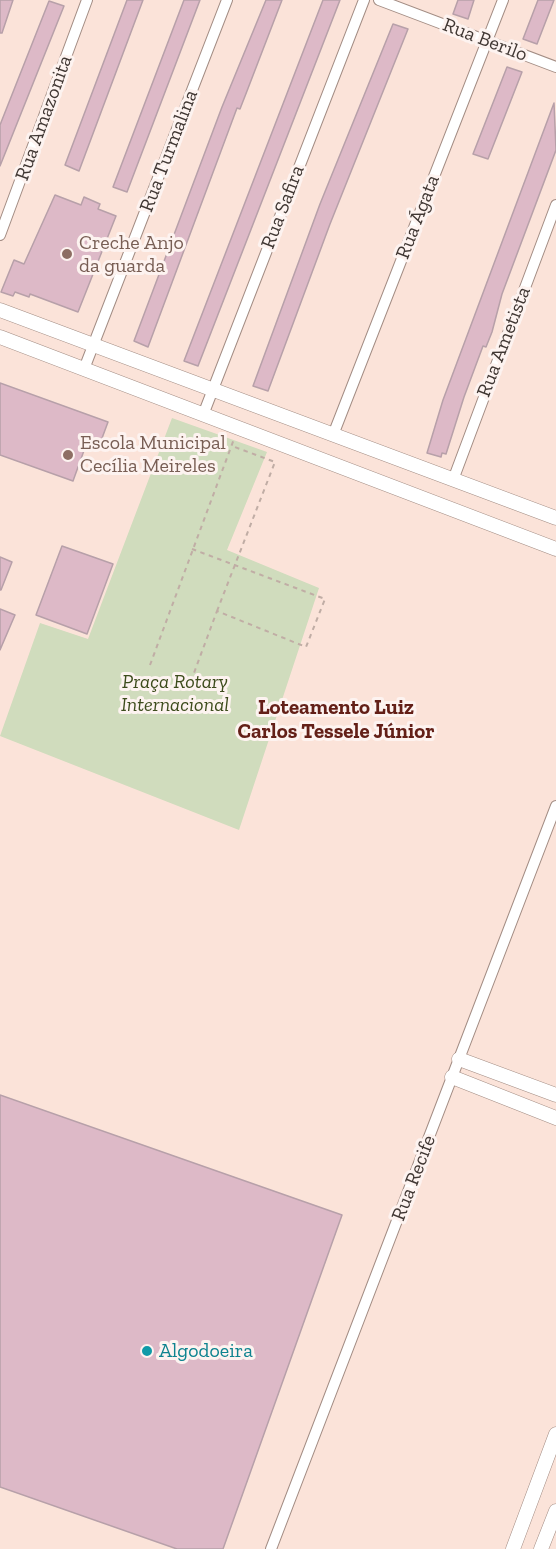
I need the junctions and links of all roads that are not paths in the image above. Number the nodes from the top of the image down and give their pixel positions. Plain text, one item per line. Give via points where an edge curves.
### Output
1 (87, 0) edge
2 (227, 0) edge
3 (364, 0) edge
4 (380, 0) edge
5 (503, 0) edge
6 (487, 41) junction
7 (556, 67) edge
8 (556, 205) edge
9 (0, 235) edge
10 (0, 310) edge
11 (0, 337) edge
12 (95, 345) junction
13 (84, 369) junction
14 (212, 390) junction
15 (203, 415) junction
16 (333, 435) junction
17 (453, 480) junction
18 (556, 519) edge
19 (556, 549) edge
20 (556, 806) edge
21 (459, 1059) junction
22 (452, 1077) junction
23 (556, 1095) edge
24 (556, 1118) edge
25 (556, 1434) edge
26 (556, 1511) edge
27 (271, 1549) edge
28 (513, 1549) edge
29 (541, 1549) edge

1 - 9 street, Rua Amazonita
2 - 12 street, Rua Turmalina
3 - 14 street, Rua Safira
4 - 6 street, Rua Berilo
5 - 6 street, Rua Ágata
6 - 7 street, Rua Berilo
6 - 16 street, Rua Ágata
8 - 17 street, Rua Ametista
10 - 12 street
11 - 13 street
12 - 13 street, Rua Turmalina
12 - 14 street
13 - 15 street
14 - 15 street, Rua Safira
14 - 16 street
15 - 19 street
16 - 17 street
17 - 18 street
20 - 21 street, Rua Recife
21 - 22 street, Rua Recife
21 - 23 street
22 - 24 street
22 - 27 street, Rua Recife
25 - 28 street
26 - 29 street

